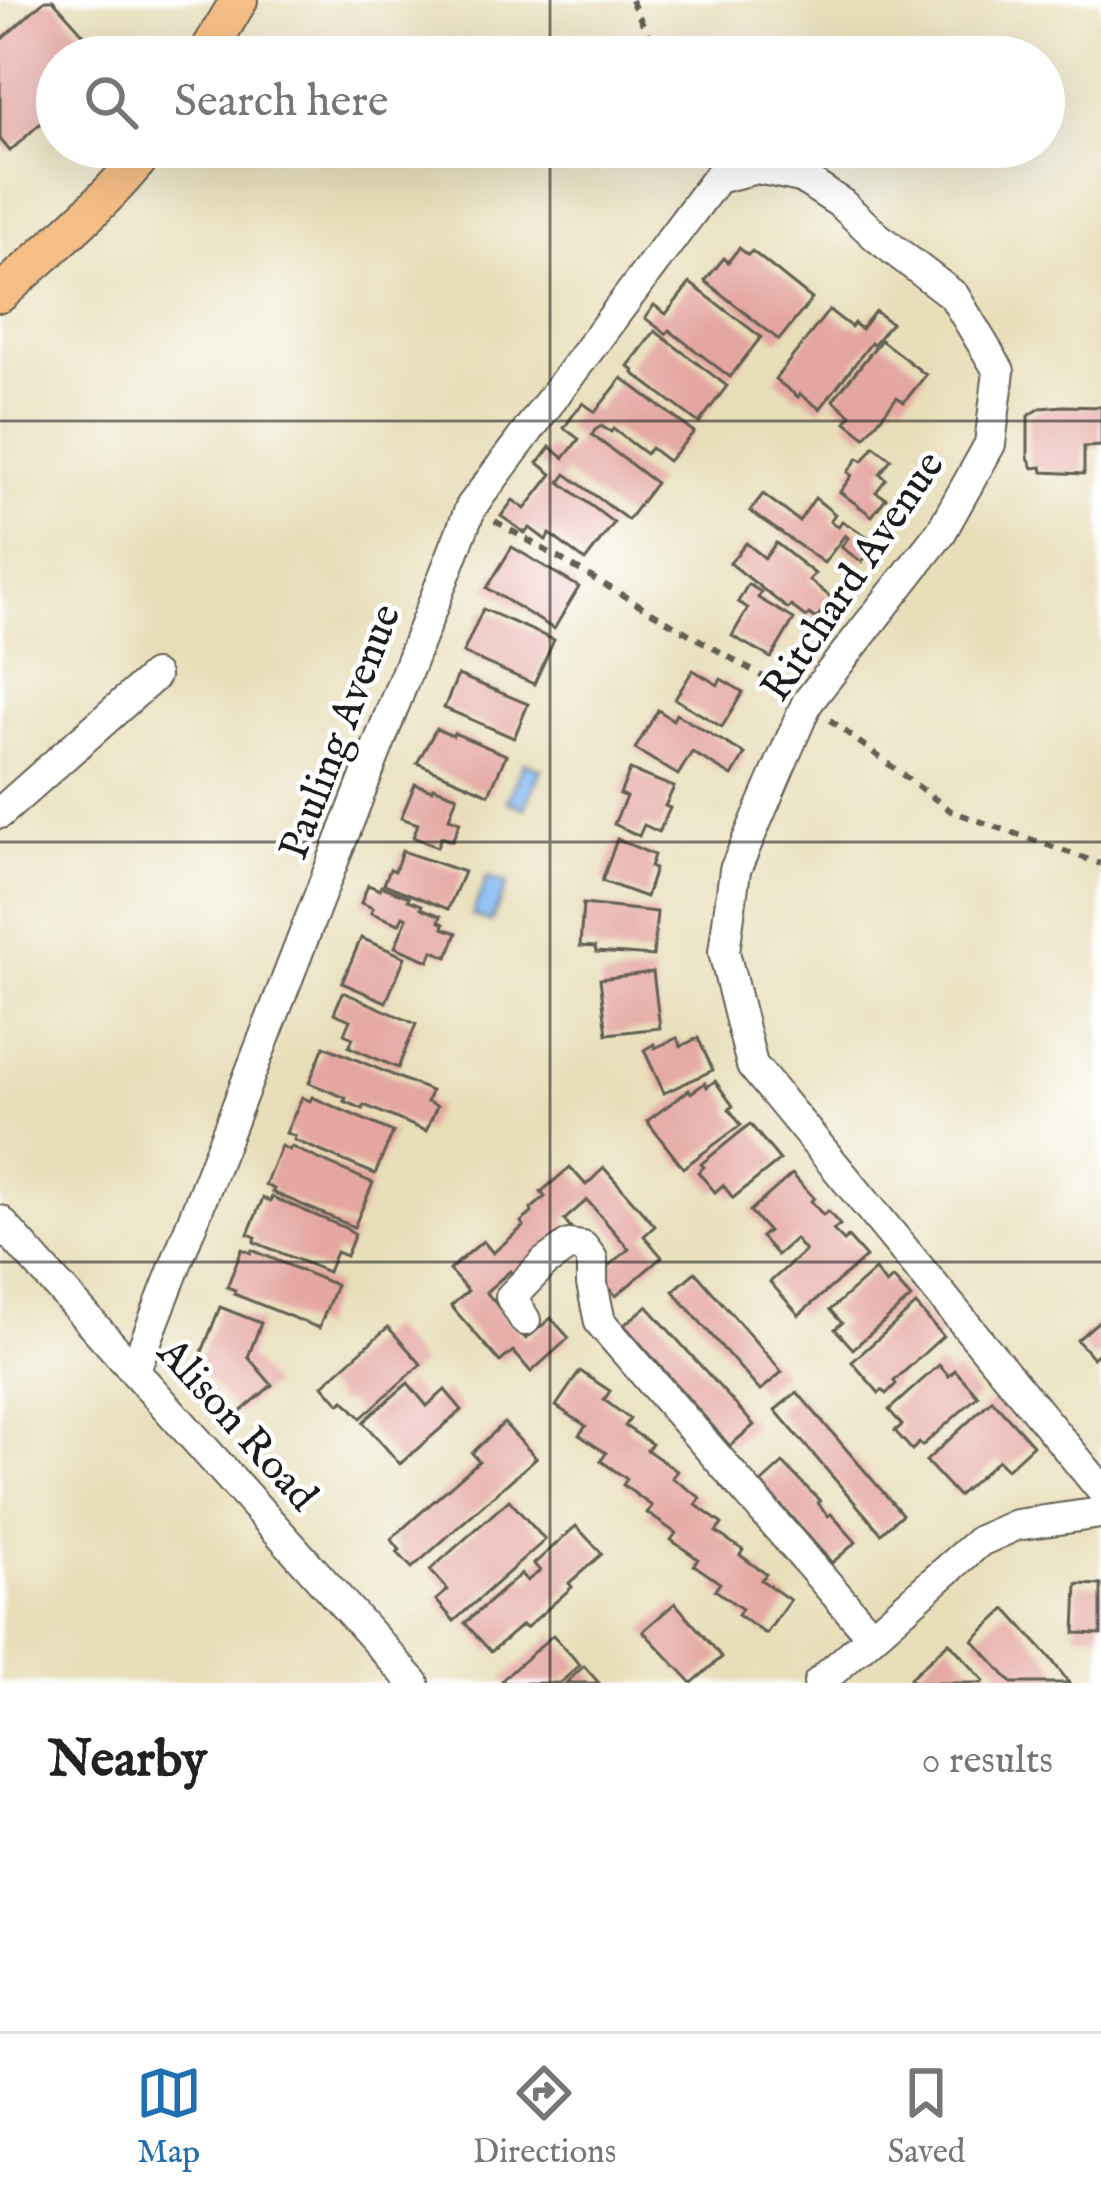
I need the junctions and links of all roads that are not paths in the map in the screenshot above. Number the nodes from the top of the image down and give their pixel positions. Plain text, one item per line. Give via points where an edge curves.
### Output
1 (239, 0) edge
2 (218, 36) edge
3 (133, 168) edge
4 (717, 178) joint
5 (0, 294) edge
6 (154, 676) dead end
7 (0, 813) edge
8 (0, 1221) edge
9 (525, 1320) dead end
10 (135, 1369) junction
11 (1101, 1489) edge
12 (1101, 1513) edge
13 (872, 1636) junction
14 (414, 1683) edge
15 (819, 1683) edge

1 - 2 main road
3 - 5 main road
4 - 10 street, Pauling Avenue via 471,507
4 - 11 street, Ritchard Avenue via 758,168 801,177 842,204 954,296 999,371 989,444 940,532 807,703 734,870 724,952 752,1065
6 - 7 street
8 - 10 street, Alison Road
9 - 13 street via 512,1298 568,1245 584,1247 600,1322
10 - 14 street, Alison Road
12 - 13 street via 993,1534
13 - 15 street

